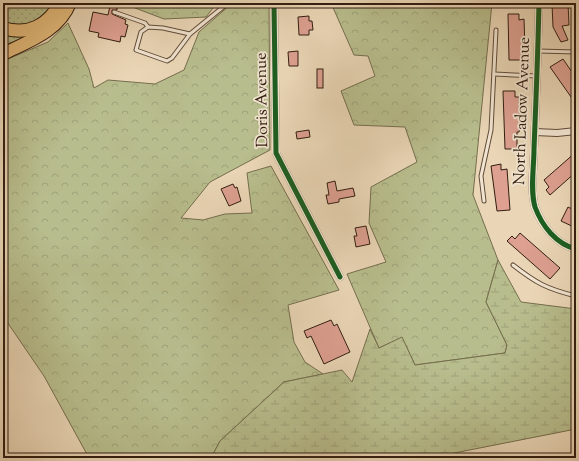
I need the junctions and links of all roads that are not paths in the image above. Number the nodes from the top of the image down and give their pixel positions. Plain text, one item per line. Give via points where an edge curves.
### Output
1 (60, 3) edge
2 (70, 3) edge
3 (228, 3) edge
4 (274, 3) edge
5 (539, 3) edge
6 (114, 12) dead end
7 (148, 27) junction
8 (3, 28) edge
9 (496, 30) dead end
10 (190, 34) junction
11 (538, 51) junction
12 (576, 52) edge
13 (3, 54) edge
14 (494, 74) junction
15 (537, 76) junction
16 (576, 131) edge
17 (535, 132) junction
18 (484, 201) dead end
19 (576, 249) edge
20 (513, 265) dead end
21 (340, 277) dead end
22 (576, 296) edge

1 - 8 highway via 49,19 36,28 20,31
2 - 13 highway via 62,18 52,28
3 - 10 lane
4 - 21 street, Doris Avenue via 276,153
5 - 11 street, North Ladow Avenue
6 - 7 lane via 145,23
7 - 10 lane
7 - 10 lane via 142,32 136,50 167,60 172,58
9 - 14 lane
11 - 12 lane
11 - 15 street, North Ladow Avenue
14 - 15 lane
14 - 18 lane via 491,130 481,176
15 - 17 street, North Ladow Avenue
16 - 17 street, North Ladow Avenue
17 - 19 street, North Ladow Avenue via 535,206 548,231 560,243
20 - 22 lane via 534,282 551,290

